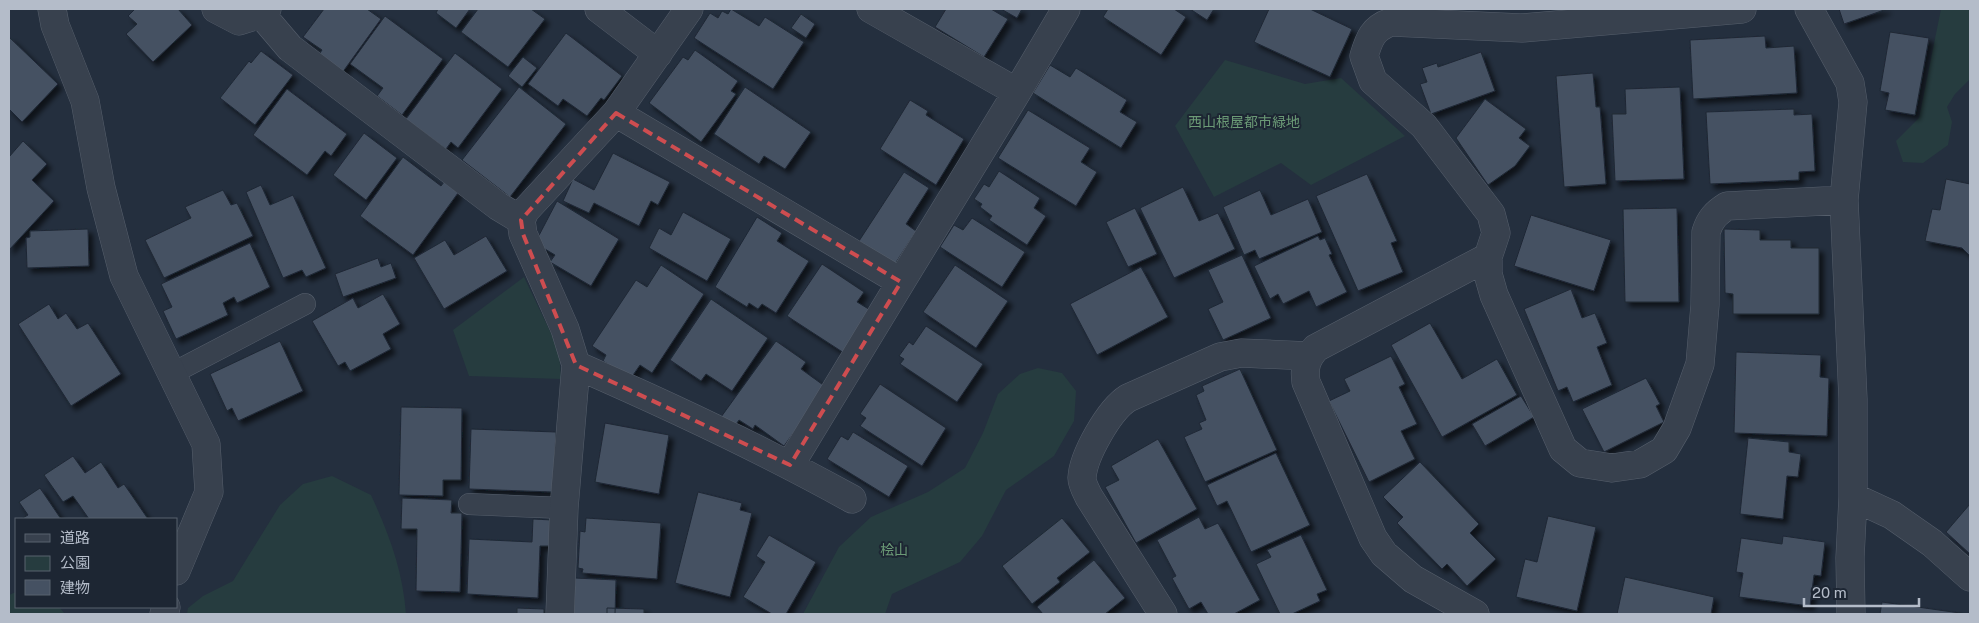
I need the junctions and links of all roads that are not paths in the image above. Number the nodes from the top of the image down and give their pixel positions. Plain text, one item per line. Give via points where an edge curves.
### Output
1 (52, 9) edge
2 (216, 9) edge
3 (599, 9) edge
4 (689, 9) edge
5 (871, 9) edge
6 (1066, 9) edge
7 (1742, 9) edge
8 (1809, 9) edge
9 (264, 11) edge
10 (1379, 17) edge
11 (658, 54) junction
12 (1017, 92) junction
13 (616, 113) junction
14 (1844, 200) junction
15 (521, 220) junction
16 (1488, 257) junction
17 (900, 282) junction
18 (305, 304) dead end
19 (1309, 356) junction
20 (576, 365) junction
21 (174, 373) junction
22 (790, 465) junction
23 (1853, 497) junction
24 (852, 499) dead end
25 (469, 504) dead end
26 (564, 508) junction
27 (178, 566) edge
28 (1970, 578) edge
29 (560, 614) edge
30 (1163, 614) edge
31 (1475, 614) edge
32 (1851, 614) edge

1 - 21 street via 55,25 86,101 101,188 124,276
2 - 9 street via 239,21
3 - 11 street
4 - 11 street
5 - 12 street
6 - 12 street
7 - 10 street via 1522,28 1391,22
8 - 14 street via 1850,83 1853,102
9 - 15 street via 290,48 498,206
10 - 16 street via 1364,56 1370,74 1385,94 1424,126 1491,214 1496,233
11 - 13 street
12 - 17 street
13 - 15 street via 525,211
13 - 17 street
14 - 16 street via 1727,206 1709,221 1700,364 1677,428 1664,450 1631,466 1612,468 1580,463 1563,448 1494,295 1488,274
14 - 23 street via 1853,399
15 - 20 street
16 - 19 street via 1328,341
17 - 22 street
18 - 21 lane
19 - 30 street via 1241,353 1220,357 1128,398 1110,416 1084,464 1082,481
19 - 31 street via 1304,368 1306,382 1373,538 1395,566
20 - 22 street
20 - 26 street
21 - 27 street via 206,444 209,492
22 - 24 street
23 - 28 street via 1892,515 1932,543
23 - 32 street
25 - 26 lane
26 - 29 street

